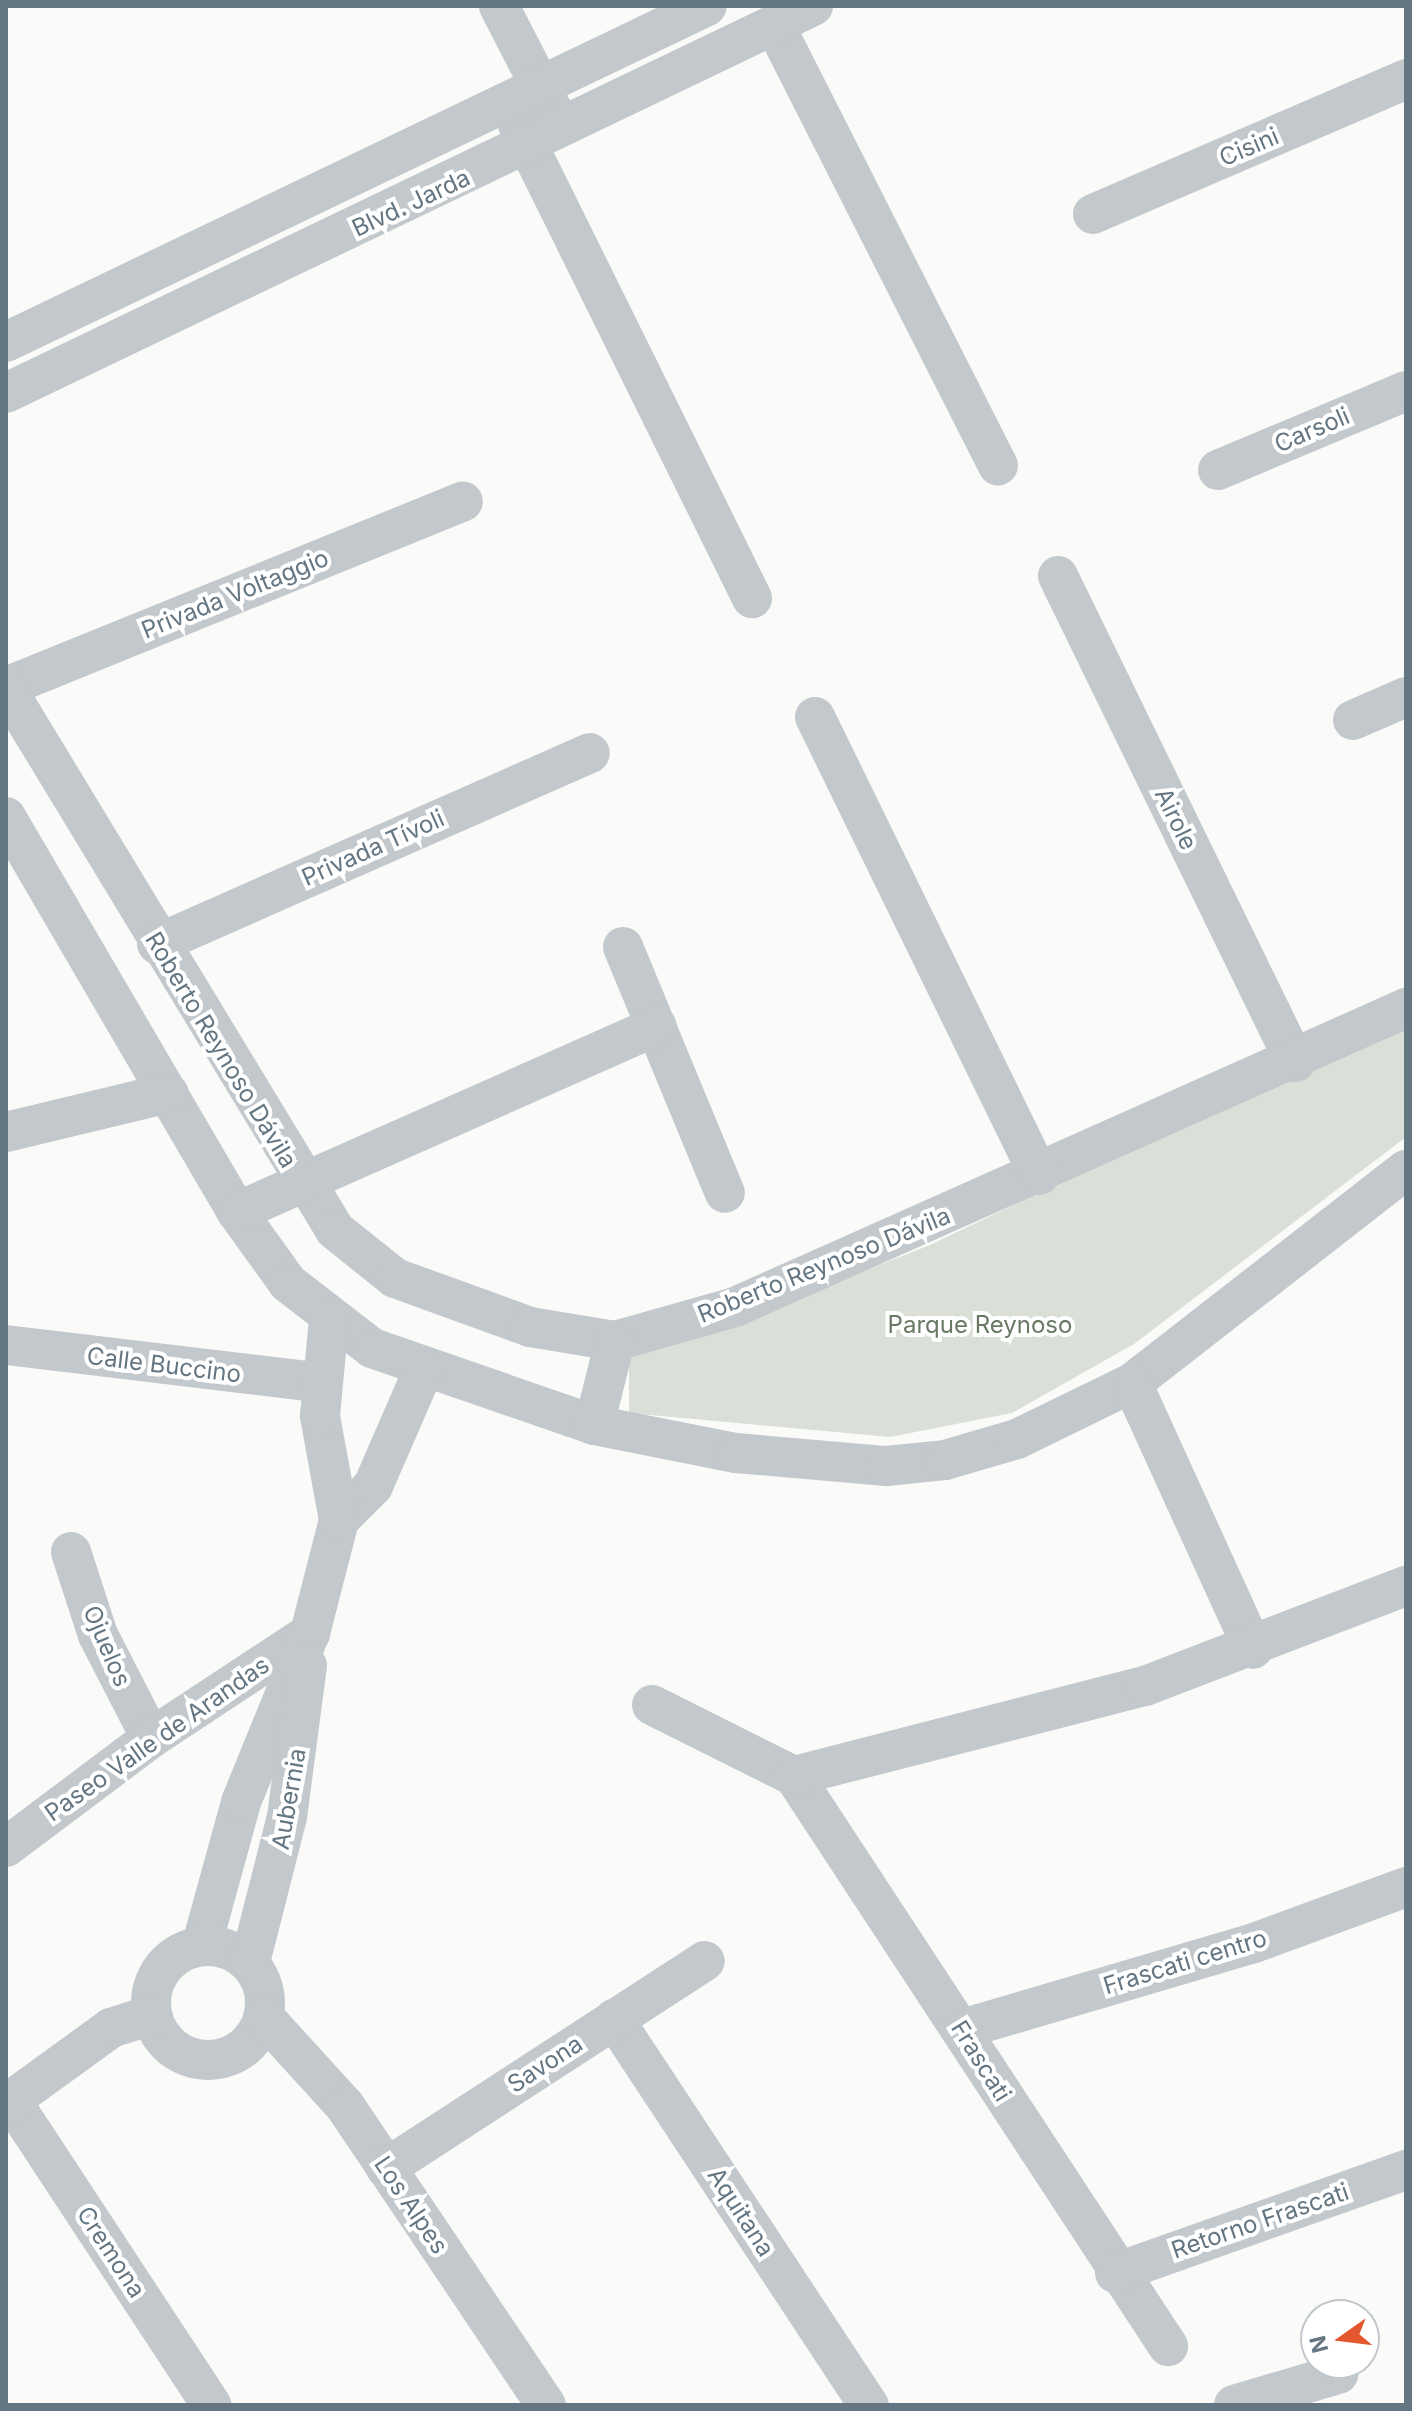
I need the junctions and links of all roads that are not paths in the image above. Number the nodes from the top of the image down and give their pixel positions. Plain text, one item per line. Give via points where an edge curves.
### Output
1 (499, 6) edge
2 (707, 6) edge
3 (813, 6) edge
4 (783, 41) junction
5 (1406, 79) edge
6 (525, 98) junction
7 (546, 138) junction
8 (1093, 214) dead end
9 (6, 342) edge
10 (1406, 391) edge
11 (6, 393) edge
12 (998, 465) dead end
13 (1218, 470) dead end
14 (463, 501) dead end
15 (1058, 576) dead end
16 (752, 598) dead end
17 (6, 688) edge
18 (1406, 697) edge
19 (815, 717) dead end
20 (1353, 720) dead end
21 (590, 753) dead end
22 (12, 837) edge
23 (157, 944) junction
24 (623, 947) dead end
25 (1406, 1008) edge
26 (657, 1026) junction
27 (1295, 1062) junction
28 (168, 1093) junction
29 (6, 1132) edge
30 (1406, 1170) edge
31 (1039, 1175) junction
32 (303, 1187) junction
33 (725, 1193) dead end
34 (237, 1212) junction
35 (329, 1319) junction
36 (615, 1341) junction
37 (6, 1345) edge
38 (423, 1371) junction
39 (323, 1383) junction
40 (1132, 1383) junction
41 (594, 1425) junction
42 (339, 1520) junction
43 (71, 1552) dead end
44 (1406, 1586) edge
45 (310, 1633) junction
46 (1253, 1649) junction
47 (652, 1705) dead end
48 (151, 1738) junction
49 (794, 1776) junction
50 (6, 1847) edge
51 (1406, 1887) edge
52 (202, 1944) junction
53 (705, 1961) dead end
54 (250, 1962) junction
55 (151, 2015) junction
56 (264, 2017) junction
57 (614, 2019) junction
58 (962, 2029) junction
59 (8, 2102) edge
60 (386, 2168) junction
61 (1406, 2170) edge
62 (1115, 2273) junction
63 (1168, 2346) dead end
64 (1321, 2379) edge
65 (211, 2405) edge
66 (546, 2405) edge
67 (869, 2405) edge
68 (1234, 2405) edge

1 - 6 street
2 - 6 street, Blvd. Jarda
3 - 4 street, Blvd. Jarda
4 - 7 street, Blvd. Jarda
4 - 12 street
5 - 8 street, Cisini
6 - 7 street
6 - 9 street, Blvd. Jarda
7 - 11 street, Blvd. Jarda
7 - 16 street
10 - 13 street, Carsoli
14 - 17 street, Privada Voltaggio
15 - 27 street, Airole
17 - 23 street, Roberto Reynoso Dávila
18 - 20 street
19 - 31 street
21 - 23 street, Privada Tívoli
22 - 28 street
23 - 32 street, Roberto Reynoso Dávila
24 - 26 street
25 - 27 street, Roberto Reynoso Dávila
26 - 32 street
26 - 33 street
27 - 31 street, Roberto Reynoso Dávila
28 - 29 street
28 - 34 street
30 - 40 street
31 - 36 street, Roberto Reynoso Dávila via 735,1307
32 - 34 street
32 - 36 street, Roberto Reynoso Dávila via 335,1230 395,1278 530,1327
34 - 35 street via 288,1283
35 - 38 street
35 - 39 street, Aubernia
36 - 41 street
37 - 39 street, Calle Buccino
38 - 41 street
38 - 42 street via 373,1486
39 - 42 street, Aubernia via 323,1459
40 - 41 street via 1017,1439 945,1460 886,1466 736,1453
40 - 46 street
42 - 45 street, Aubernia
43 - 48 street, Ojuelos via 98,1635
44 - 46 street
45 - 48 street, Paseo Valle de Arandas
45 - 52 street, Aubernia via 241,1802
45 - 54 street, Aubernia via 287,1817
46 - 49 street via 1145,1686
47 - 49 street, Frascati
48 - 50 street, Paseo Valle de Arandas
49 - 58 street, Frascati
51 - 58 street, Frascati centro via 1254,1943
52 - 54 street via 226,1947
52 - 55 street via 161,1968
53 - 57 street, Savona
54 - 56 street via 264,1987
55 - 56 street via 176,2051 207,2060 239,2052
55 - 59 street via 111,2028
56 - 60 street, Los Alpes via 314,2067
57 - 60 street, Savona
57 - 67 street, Aquitana
58 - 62 street, Frascati
59 - 65 street, Cremona
60 - 66 street, Los Alpes
61 - 62 street, Retorno Frascati
62 - 63 street, Frascati
64 - 68 street

